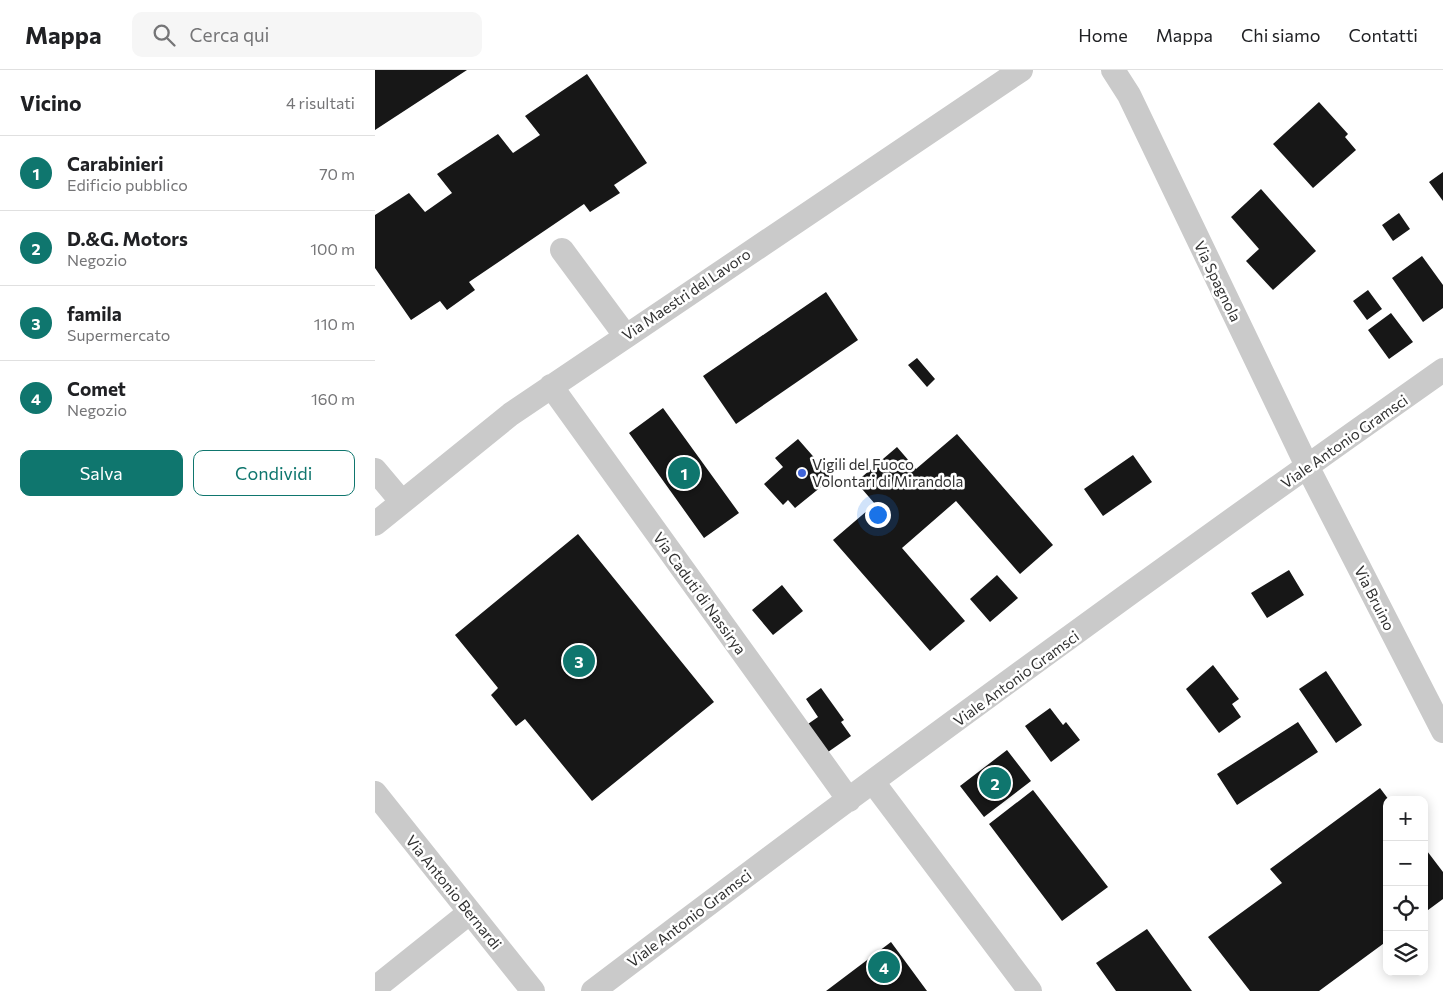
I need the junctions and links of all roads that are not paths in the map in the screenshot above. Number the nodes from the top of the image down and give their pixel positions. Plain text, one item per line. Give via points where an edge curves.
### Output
1 (1113, 70) edge
2 (1123, 70) edge
3 (1015, 73) edge
4 (1129, 95) junction
5 (562, 250) dead end
6 (625, 335) junction
7 (1443, 370) edge
8 (551, 386) junction
9 (1307, 466) junction
10 (375, 470) edge
11 (403, 502) junction
12 (375, 524) edge
13 (1443, 731) edge
14 (873, 782) junction
15 (375, 793) edge
16 (849, 800) junction
17 (469, 913) junction
18 (375, 988) edge
19 (533, 991) edge
20 (593, 991) edge
21 (1030, 991) edge

1 - 4 street, Via Spagnola
2 - 4 street, Via Spagnola
3 - 6 street, Via Maestri del Lavoro
4 - 9 street, Via Spagnola
5 - 6 street
6 - 8 street, Via Maestri del Lavoro
7 - 9 street, Viale Antonio Gramsci
8 - 11 street, Via Maestri del Lavoro via 511,414
8 - 16 street, Via Caduti di Nassirya
9 - 13 street, Via Bruino
9 - 14 street, Viale Antonio Gramsci
10 - 11 street
11 - 12 street, Via Maestri del Lavoro
14 - 16 street, Viale Antonio Gramsci
14 - 21 street
15 - 17 street, Via Antonio Bernardi
16 - 20 street, Viale Antonio Gramsci
17 - 18 street
17 - 19 street, Via Antonio Bernardi

